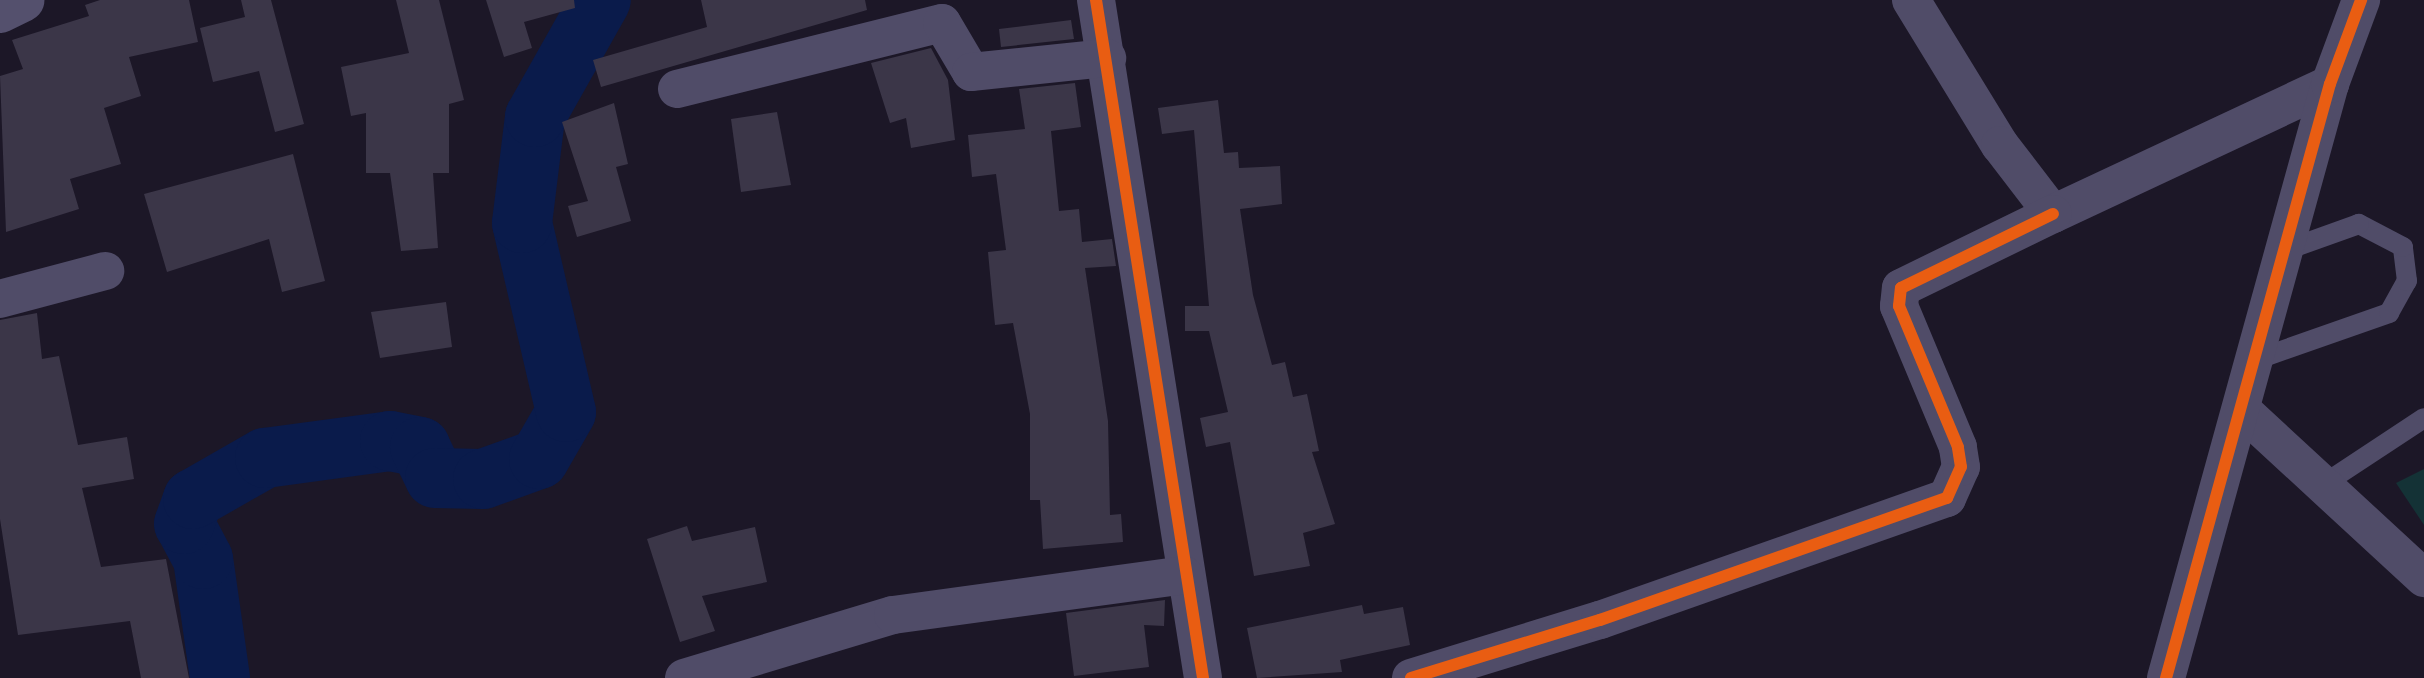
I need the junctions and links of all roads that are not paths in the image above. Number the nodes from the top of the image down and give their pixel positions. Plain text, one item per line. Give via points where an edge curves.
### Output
1 (23, 0) edge
2 (1096, 0) edge
3 (1911, 0) edge
4 (2361, 0) edge
5 (0, 11) edge
6 (1107, 58) junction
7 (2330, 84) junction
8 (677, 89) dead end
9 (2053, 214) junction
10 (2289, 249) junction
11 (105, 271) dead end
12 (0, 299) edge
13 (2258, 359) junction
14 (2244, 412) junction
15 (2424, 418) edge
16 (2327, 482) junction
17 (1184, 575) junction
18 (2424, 578) edge
19 (1452, 672) edge
20 (684, 678) edge
21 (1203, 678) edge
22 (1411, 678) edge
23 (2166, 678) edge

1 - 5 main road
2 - 6 street
3 - 9 street via 2000,145
4 - 7 street
6 - 8 street via 971,72 942,23
6 - 17 street
7 - 9 street
7 - 10 street
9 - 19 street via 1901,288 1899,306 1958,447 1961,467 1947,498
10 - 13 street
10 - 13 lane via 2359,224 2403,247 2407,281 2389,313
11 - 12 street
13 - 14 street
14 - 16 street
14 - 23 street
15 - 16 lane
16 - 18 street
17 - 20 street via 893,615
17 - 21 street
19 - 22 street

